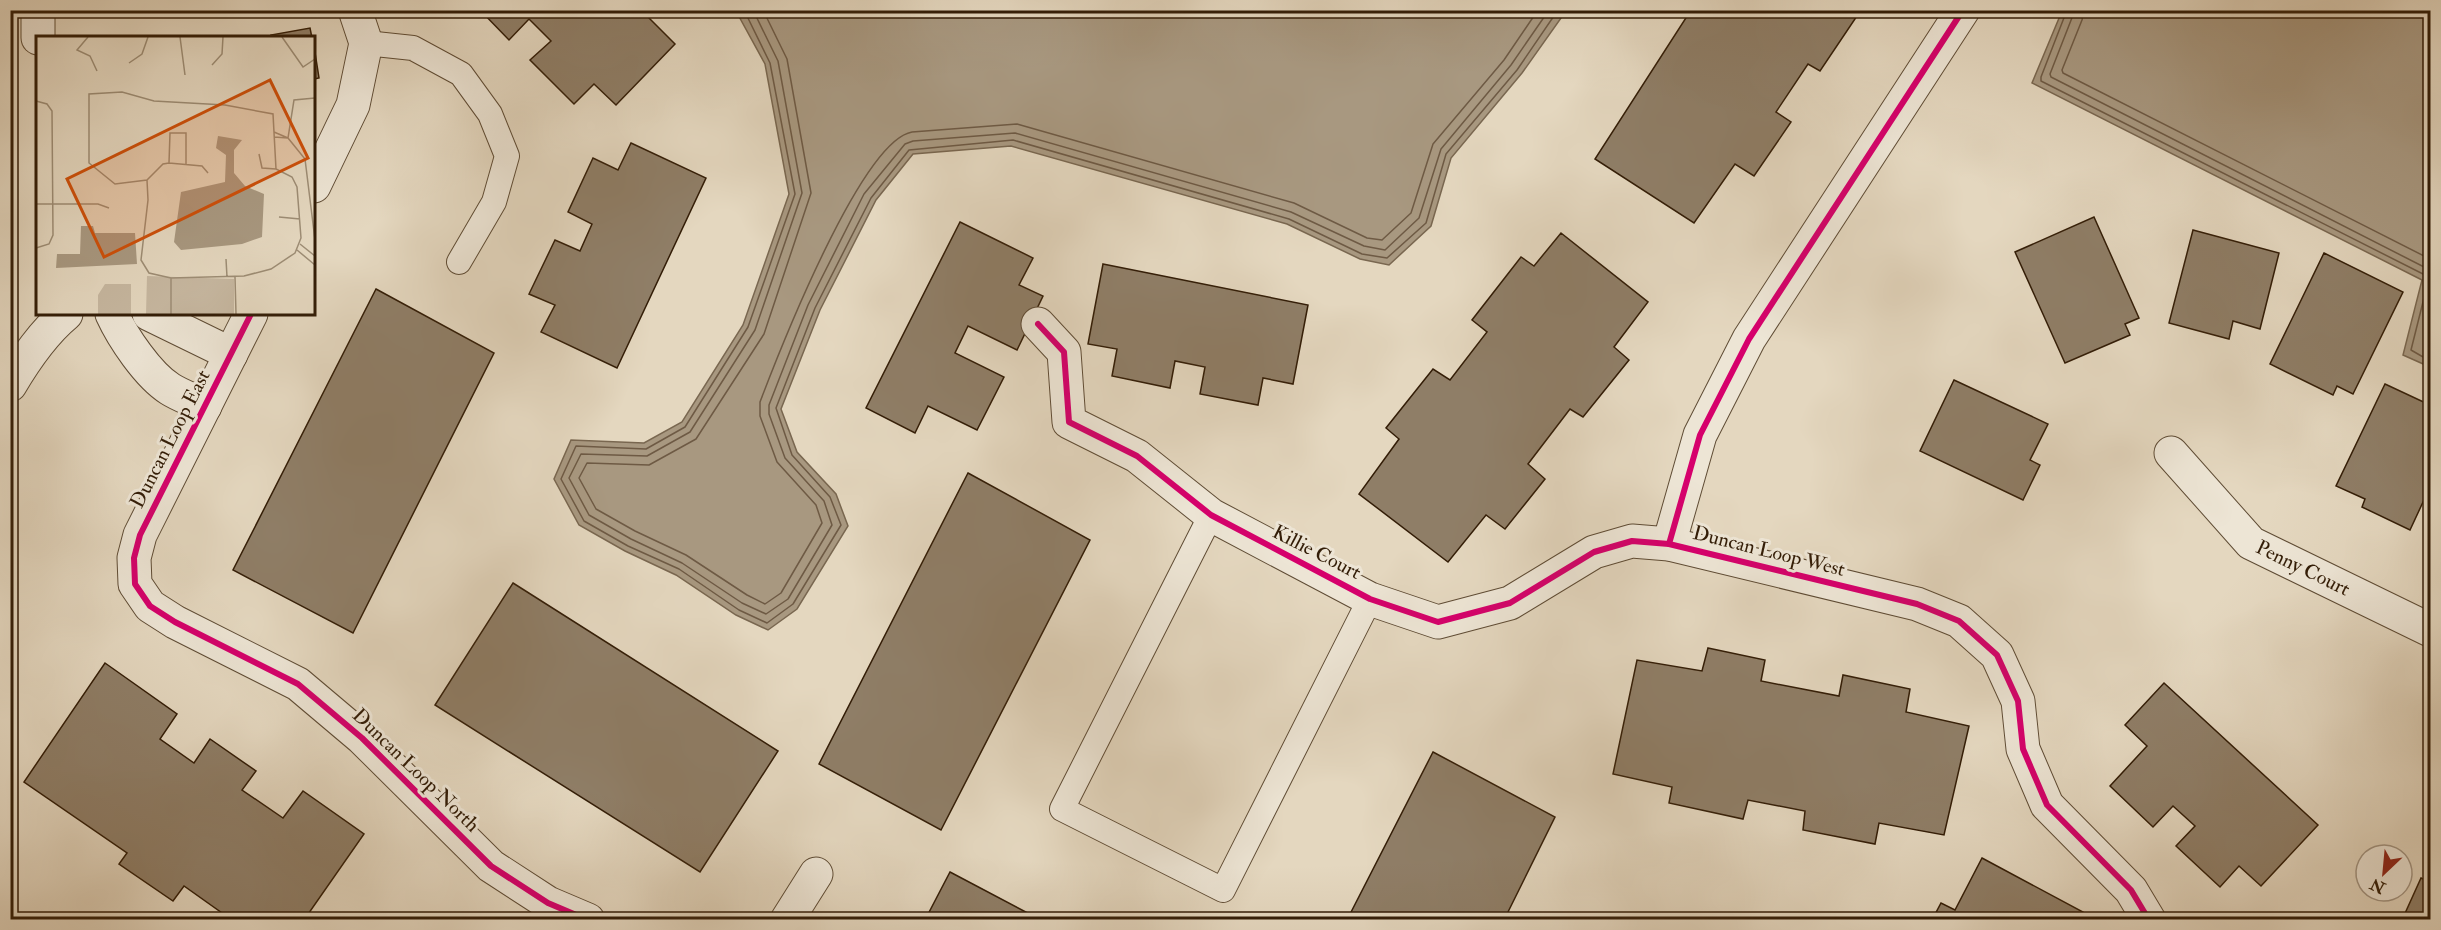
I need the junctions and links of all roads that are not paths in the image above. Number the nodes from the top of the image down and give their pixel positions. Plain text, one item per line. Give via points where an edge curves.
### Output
1 (38, 10) edge
2 (355, 10) edge
3 (1963, 10) edge
4 (38, 36) edge
5 (366, 43) junction
6 (315, 184) edge
7 (459, 262) dead end
8 (65, 315) edge
9 (112, 315) edge
10 (151, 315) edge
11 (250, 315) edge
12 (1038, 324) dead end
13 (231, 354) junction
14 (10, 385) edge
15 (205, 406) junction
16 (2171, 453) dead end
17 (1211, 515) junction
18 (1669, 544) junction
19 (135, 584) joint
20 (1371, 599) junction
21 (2430, 630) edge
22 (816, 874) dead end
23 (588, 920) edge
24 (786, 920) edge
25 (2149, 920) edge

1 - 4 street
2 - 5 street
3 - 18 street, Duncan Loop West via 1749,339 1700,435
5 - 6 street via 353,105
5 - 7 lane via 413,48 461,74 490,114 507,156 494,202
8 - 14 street via 53,324
9 - 15 street via 152,372 170,388
10 - 13 street
11 - 13 street, Duncan Loop East
12 - 17 street, Killie Court via 1064,352 1069,422 1137,456
13 - 15 street, Duncan Loop East
15 - 19 street, Duncan Loop East via 140,535 134,558
16 - 21 street, Penny Court via 2252,543
17 - 20 street, Killie Court
17 - 20 lane via 1062,809 1223,890
18 - 20 street, Killie Court via 1632,541 1594,552 1510,603 1438,622
18 - 25 street, Duncan Loop West via 1917,604 1959,621 1997,656 2018,701 2023,749 2047,805 2131,890
19 - 23 street, Duncan Loop North via 150,606 175,622 298,684 362,738 491,866 549,903
22 - 24 street

